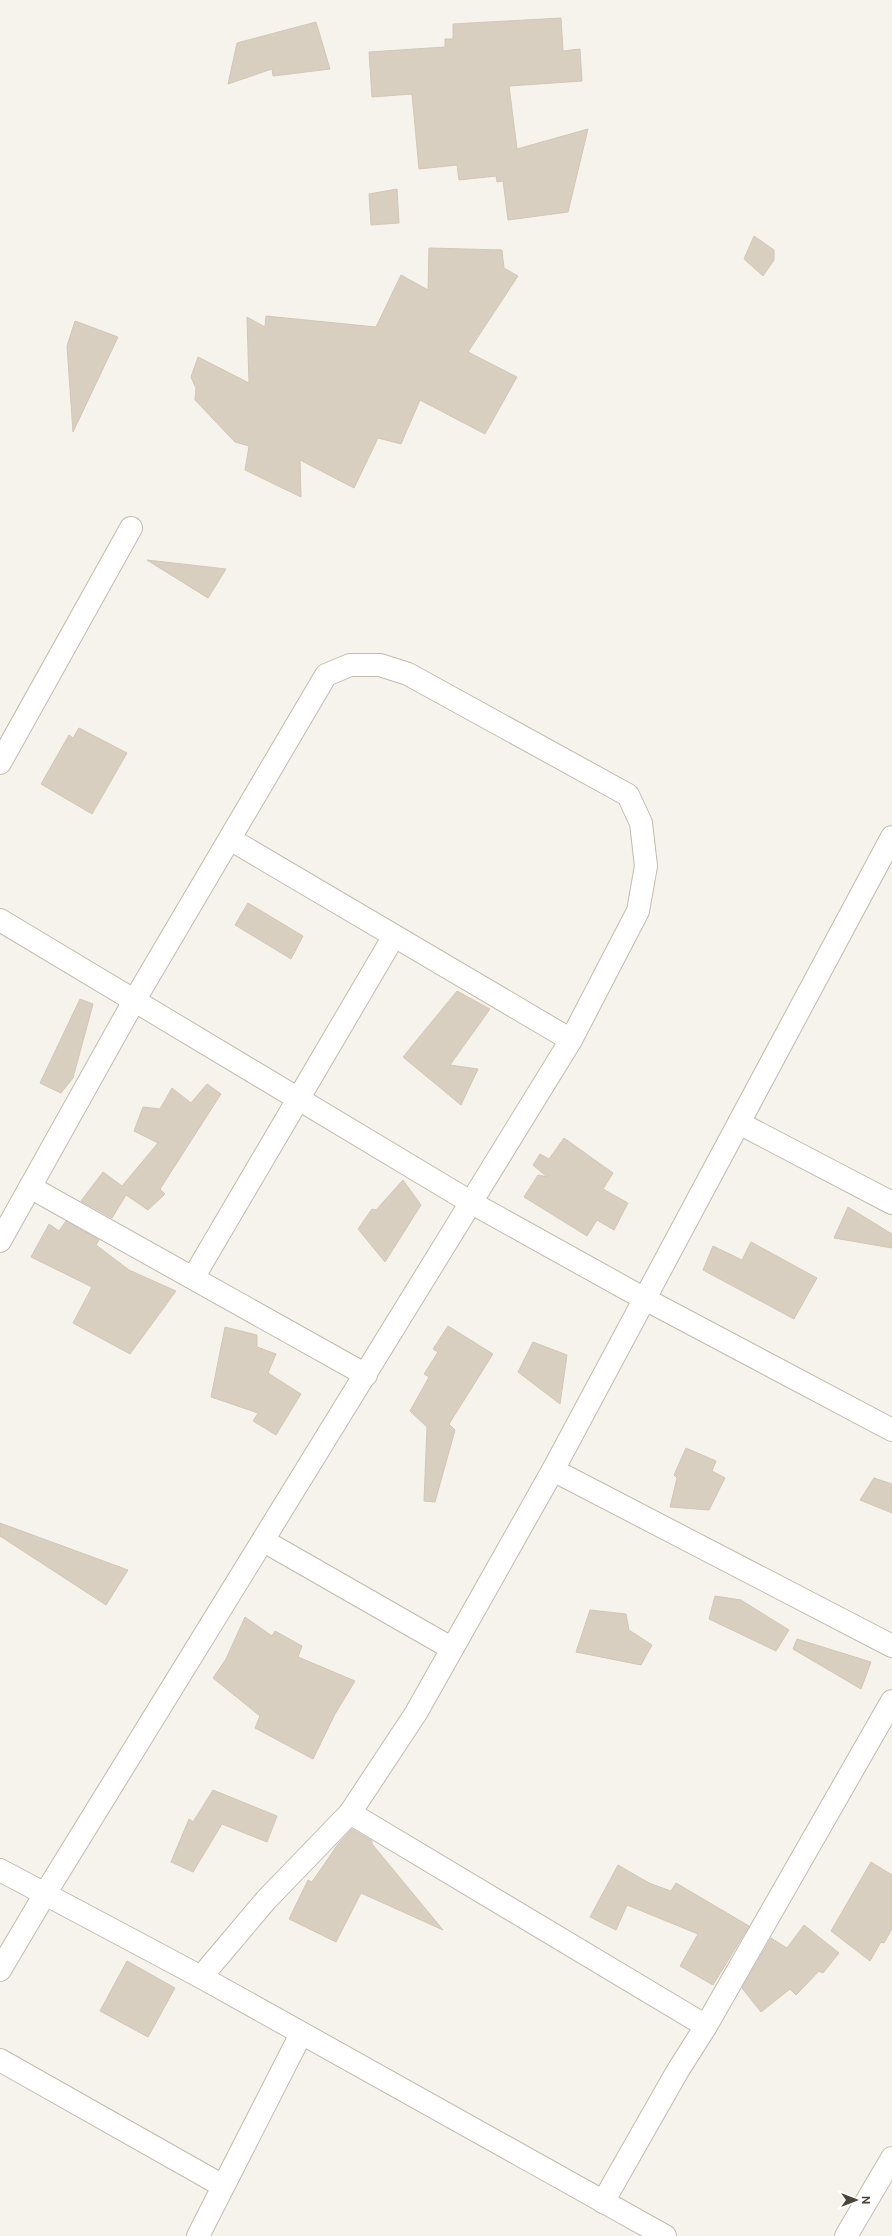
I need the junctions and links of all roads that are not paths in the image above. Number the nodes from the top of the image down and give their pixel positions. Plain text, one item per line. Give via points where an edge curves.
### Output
1 (131, 528) dead end
2 (0, 763) edge
3 (892, 837) edge
4 (230, 839) junction
5 (0, 920) edge
6 (394, 936) junction
7 (134, 1001) junction
8 (571, 1040) junction
9 (298, 1098) junction
10 (739, 1123) junction
11 (30, 1188) junction
12 (472, 1203) junction
13 (892, 1203) edge
14 (0, 1241) edge
15 (193, 1278) junction
16 (643, 1298) junction
17 (366, 1374) junction
18 (892, 1430) edge
19 (553, 1470) junction
20 (264, 1541) junction
21 (892, 1646) edge
22 (451, 1648) junction
23 (892, 1701) edge
24 (350, 1813) junction
25 (0, 1870) edge
26 (45, 1894) junction
27 (0, 1970) edge
28 (201, 1977) junction
29 (706, 2026) junction
30 (301, 2034) junction
31 (0, 2060) edge
32 (892, 2158) edge
33 (223, 2186) junction
34 (602, 2202) junction
35 (198, 2236) edge
36 (665, 2236) edge
37 (846, 2236) edge

1 - 2 street
3 - 10 street
4 - 6 street
4 - 7 street
4 - 8 street via 326,675 350,665 380,665 408,674 628,795 641,823 646,866 638,912
5 - 7 street
6 - 8 street
6 - 9 street
7 - 9 street
7 - 11 street
8 - 12 street
9 - 12 street
9 - 15 street
10 - 13 street
10 - 16 street
11 - 14 street
11 - 15 street
12 - 16 street
12 - 17 street
15 - 17 street
16 - 18 street
16 - 19 street
17 - 20 street
19 - 21 street
19 - 22 street
20 - 22 street
20 - 26 street
22 - 24 street via 416,1713
23 - 29 street
24 - 28 street via 266,1900
24 - 29 street
25 - 26 street
26 - 27 street
26 - 28 street
28 - 30 street
29 - 34 street
30 - 33 street
30 - 34 street
31 - 33 street
32 - 37 street
33 - 35 street
34 - 36 street

